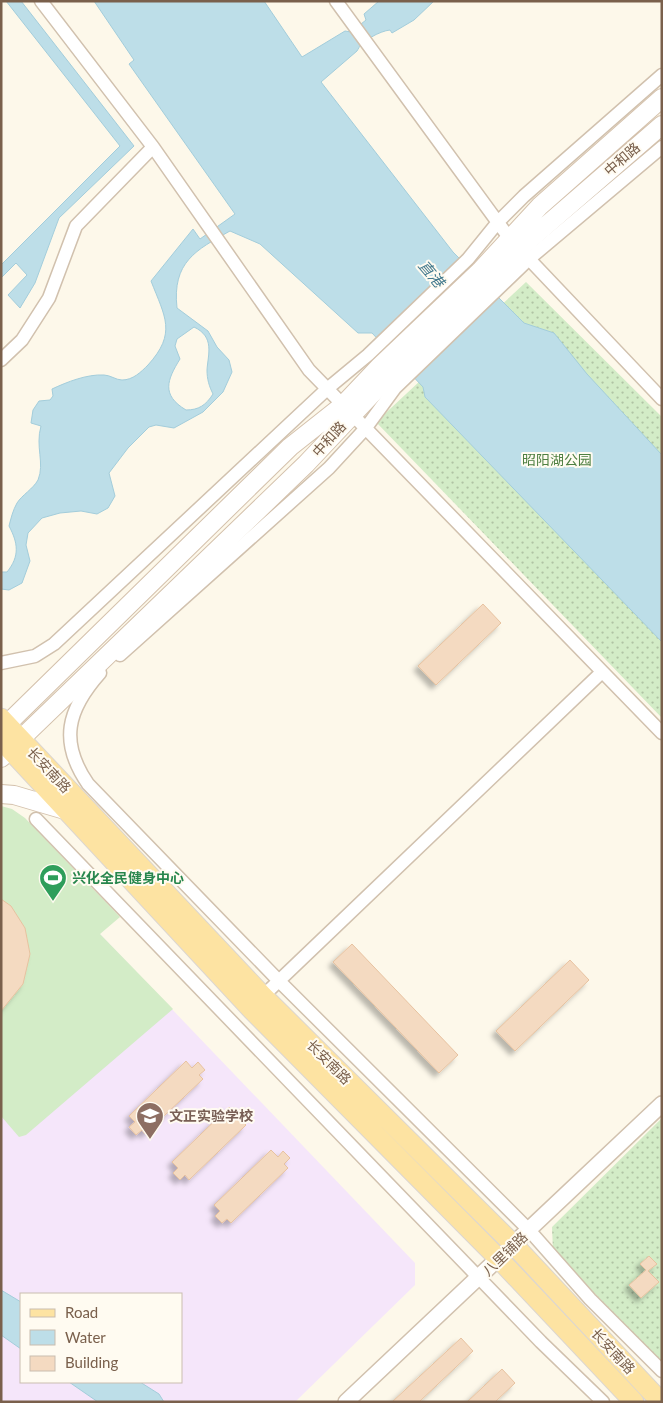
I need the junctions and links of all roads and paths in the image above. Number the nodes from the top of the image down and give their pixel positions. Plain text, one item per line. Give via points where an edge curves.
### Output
1 (41, 1) edge
2 (336, 1) edge
3 (662, 75) edge
4 (662, 98) edge
5 (662, 125) edge
6 (153, 147) junction
7 (662, 147) edge
8 (498, 222) junction
9 (519, 249) junction
10 (484, 275) junction
11 (1, 360) edge
12 (383, 371) junction
13 (327, 389) junction
14 (662, 399) edge
15 (347, 409) junction
16 (365, 429) junction
17 (1, 663) edge
18 (602, 672) junction
19 (662, 733) edge
20 (6, 737) edge
21 (1, 794) edge
22 (65, 810) junction
23 (36, 819) dead end
24 (279, 982) junction
25 (263, 996) junction
26 (662, 1104) edge
27 (529, 1230) junction
28 (514, 1245) junction
29 (499, 1259) junction
30 (479, 1278) junction
31 (662, 1371) edge
32 (346, 1402) edge
33 (603, 1402) edge
34 (634, 1402) edge
35 (661, 1402) edge

1 - 6 street
2 - 8 street
3 - 8 street
4 - 9 main road, 中和路 via 540,206
5 - 9 main road, 中和路
6 - 11 street via 76,226 48,298 22,340
6 - 13 street via 309,370
7 - 9 street
8 - 9 street
8 - 10 street
9 - 10 main road, 中和路
9 - 14 street
10 - 12 main road, 中和路
10 - 12 street
12 - 13 street
12 - 15 main road, 中和路
12 - 16 street
13 - 15 street
13 - 17 street via 54,644 35,656
15 - 16 street
15 - 20 main road, 中和路 via 306,464
15 - 20 main road, 中和路 via 290,447
16 - 18 street
16 - 24 street via 329,468 102,670 74,709 69,729 76,766 88,784
18 - 19 street
18 - 24 street
20 - 22 main road, 长安南路
20 - 25 main road, 长安南路
21 - 22 main road
22 - 29 main road, 长安南路 via 252,1010
23 - 30 street
24 - 25 street
24 - 27 street
25 - 28 main road, 长安南路
26 - 27 street, 八里铺路
27 - 28 street, 八里铺路
27 - 31 street via 590,1299
28 - 29 street, 八里铺路
28 - 35 main road, 长安南路
29 - 30 street, 八里铺路
29 - 34 main road, 长安南路
30 - 32 street, 八里铺路
30 - 33 street

